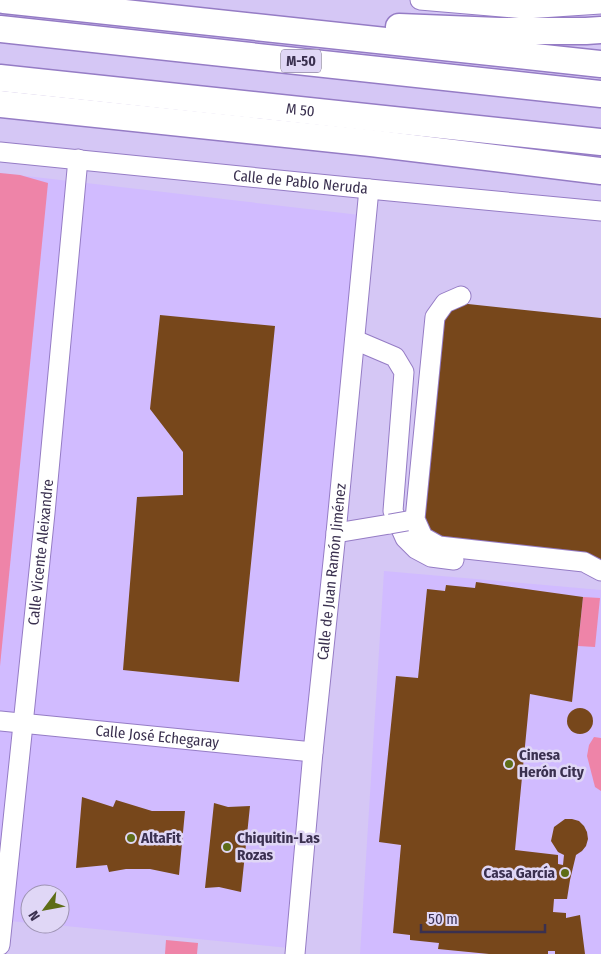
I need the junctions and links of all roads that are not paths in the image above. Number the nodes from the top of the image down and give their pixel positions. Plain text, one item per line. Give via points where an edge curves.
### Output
1 (4, 0) edge
2 (420, 0) edge
3 (601, 4) edge
4 (64, 6) junction
5 (0, 29) edge
6 (601, 30) edge
7 (601, 64) edge
8 (0, 78) edge
9 (601, 94) edge
10 (0, 104) edge
11 (601, 142) edge
12 (0, 152) edge
13 (78, 159) junction
14 (601, 171) edge
15 (369, 189) junction
16 (601, 211) edge
17 (460, 296) dead end
18 (355, 340) junction
19 (404, 521) junction
20 (336, 533) junction
21 (601, 571) edge
22 (0, 721) edge
23 (24, 723) junction
24 (313, 752) junction
25 (0, 946) edge
26 (295, 954) edge

1 - 4 highway
2 - 3 street via 525,9
4 - 6 highway via 283,15 375,26 499,31
4 - 7 highway
5 - 9 highway, M-50
8 - 11 highway, M 50
10 - 14 highway
12 - 13 street, Calle de Pablo Neruda
13 - 15 street, Calle de Pablo Neruda
13 - 23 street, Calle Vicente Aleixandre
15 - 16 street, Calle de Pablo Neruda
15 - 18 street, Calle de Juan Ramón Jiménez
17 - 19 street via 445,303 435,318
18 - 20 street, Calle de Juan Ramón Jiménez
18 - 21 street via 395,357 404,372 393,511 405,538 416,549 431,557 581,575
19 - 20 street
19 - 21 street via 438,546 584,562
20 - 24 street, Calle de Juan Ramón Jiménez
22 - 23 street, Calle José Echegaray
23 - 24 street, Calle José Echegaray
23 - 25 street, Calle Vicente Aleixandre
24 - 26 street, Calle de Juan Ramón Jiménez

